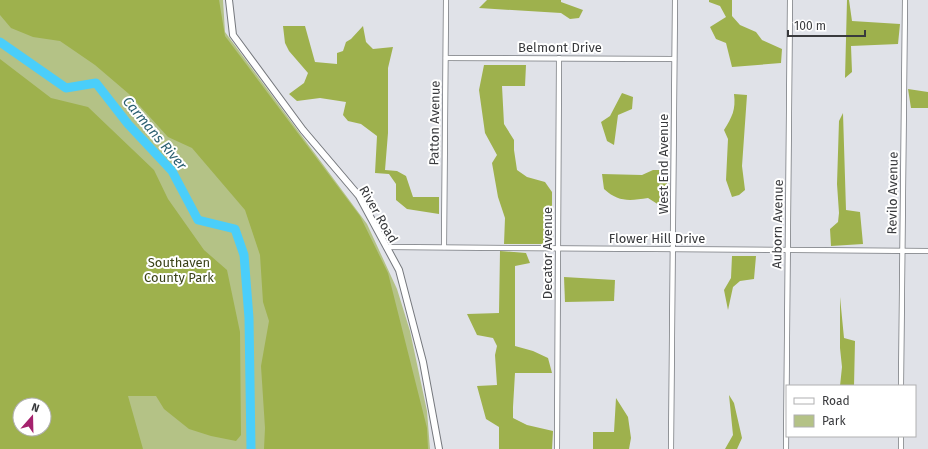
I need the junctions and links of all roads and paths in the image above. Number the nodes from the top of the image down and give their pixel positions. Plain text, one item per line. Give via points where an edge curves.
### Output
1 (229, 0) edge
2 (446, 0) edge
3 (675, 0) edge
4 (790, 0) edge
5 (905, 0) edge
6 (446, 58) junction
7 (559, 58) junction
8 (674, 59) junction
9 (386, 247) junction
10 (444, 247) junction
11 (558, 248) junction
12 (673, 249) junction
13 (788, 250) junction
14 (902, 251) junction
15 (928, 251) edge
16 (787, 385) edge
17 (901, 385) edge
18 (786, 437) edge
19 (901, 437) edge
20 (439, 449) edge
21 (557, 449) edge
22 (672, 449) edge
23 (786, 449) edge
24 (901, 449) edge

1 - 9 street, River Road via 233,35 303,130 358,196
2 - 6 street, Patton Avenue
3 - 8 street, West End Avenue
4 - 13 street, Auborn Avenue
5 - 14 street, Revilo Avenue
6 - 7 street, Belmont Drive
6 - 10 street, Patton Avenue
7 - 8 street, Belmont Drive
7 - 11 street, Decator Avenue
8 - 12 street, West End Avenue
9 - 10 street, Flower Hill Drive
9 - 20 street, River Road via 399,270 423,362
10 - 11 street, Flower Hill Drive
11 - 12 street, Flower Hill Drive
11 - 21 street, Decator Avenue
12 - 13 street, Flower Hill Drive
12 - 22 street, West End Avenue
13 - 14 street, Flower Hill Drive
13 - 16 street, Auborn Avenue
14 - 15 street, Flower Hill Drive
14 - 17 street, Revilo Avenue
18 - 23 street, Auborn Avenue
19 - 24 street

